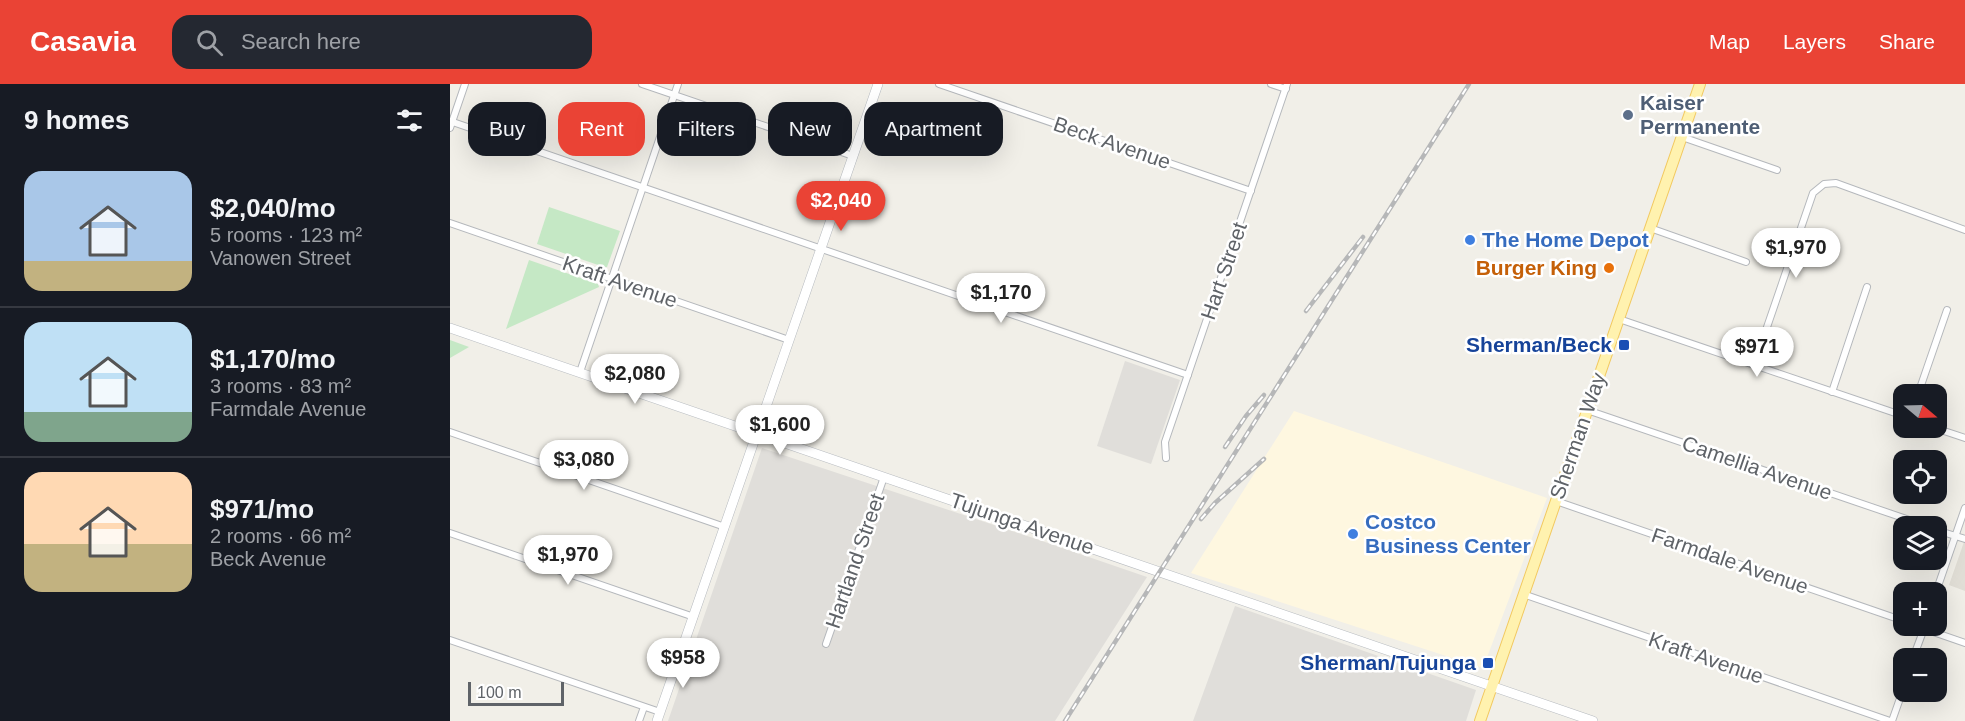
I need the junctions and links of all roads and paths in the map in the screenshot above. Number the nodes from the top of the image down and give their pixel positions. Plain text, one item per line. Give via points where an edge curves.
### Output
1 (465, 84) edge
2 (642, 84) edge
3 (678, 84) edge
4 (878, 84) edge
5 (939, 84) edge
6 (1271, 84) edge
7 (1700, 84) edge
8 (1287, 87) edge
9 (675, 95) junction
10 (451, 124) edge
11 (1682, 137) junction
12 (853, 156) junction
13 (1777, 170) dead end
14 (643, 187) junction
15 (1251, 191) junction
16 (450, 224) edge
17 (1650, 228) junction
18 (1965, 230) edge
19 (821, 249) junction
20 (1746, 262) dead end
21 (612, 279) junction
22 (1867, 287) dead end
23 (1947, 310) dead end
24 (1619, 319) junction
25 (450, 328) edge
26 (789, 340) junction
27 (1754, 365) junction
28 (580, 372) junction
29 (1188, 375) junction
30 (1921, 384) edge
31 (1832, 392) junction
32 (1587, 410) junction
33 (1893, 412) edge
34 (450, 432) edge
35 (1947, 432) edge
36 (758, 433) junction
37 (1965, 438) edge
38 (1166, 458) dead end
39 (884, 477) junction
40 (1556, 501) junction
41 (1965, 508) edge
42 (1899, 516) edge
43 (725, 527) junction
44 (450, 533) edge
45 (1947, 533) edge
46 (1956, 536) junction
47 (1965, 539) edge
48 (1940, 582) edge
49 (1523, 594) junction
50 (694, 616) junction
51 (1893, 617) edge
52 (1947, 636) edge
53 (450, 640) edge
54 (1965, 643) edge
55 (826, 644) dead end
56 (1491, 687) junction
57 (1898, 702) edge
58 (644, 707) junction
59 (659, 717) edge
60 (639, 721) edge
61 (1480, 721) edge
62 (1593, 721) edge
63 (1891, 721) edge

1 - 10 street
2 - 9 street
3 - 9 street
4 - 12 street
5 - 15 street, Beck Avenue
6 - 8 street
7 - 11 main road, Sherman Way
8 - 15 street, Hart Street
9 - 12 street
9 - 14 street
10 - 14 street
11 - 13 street
11 - 17 main road, Sherman Way
12 - 19 street
14 - 19 street
14 - 21 street
15 - 29 street, Hart Street
16 - 21 street, Kraft Avenue
17 - 20 street
17 - 24 main road, Sherman Way
18 - 27 street via 1836,183 1824,184 1813,194
19 - 26 street
19 - 29 street
21 - 26 street, Kraft Avenue
21 - 28 street
22 - 31 street
23 - 30 street
24 - 27 street
24 - 32 main road, Sherman Way
25 - 28 street, Tujunga Avenue
26 - 36 street
27 - 31 street
28 - 36 street, Tujunga Avenue
29 - 38 street, Hart Street via 1165,442
31 - 33 street
32 - 40 main road, Sherman Way
32 - 42 street, Camellia Avenue
34 - 43 street
35 - 37 street
36 - 39 street, Tujunga Avenue
36 - 43 street
39 - 55 street, Hartland Street
39 - 56 street, Tujunga Avenue
40 - 49 main road, Sherman Way
40 - 51 street, Farmdale Avenue
41 - 46 street
43 - 50 street
44 - 50 street
45 - 46 street
46 - 47 street
46 - 48 street
49 - 56 main road, Sherman Way
49 - 63 street, Kraft Avenue
50 - 59 street
52 - 54 street
53 - 58 street
56 - 61 main road, Sherman Way
56 - 62 street, Tujunga Avenue
57 - 63 street
58 - 59 street
58 - 60 street

